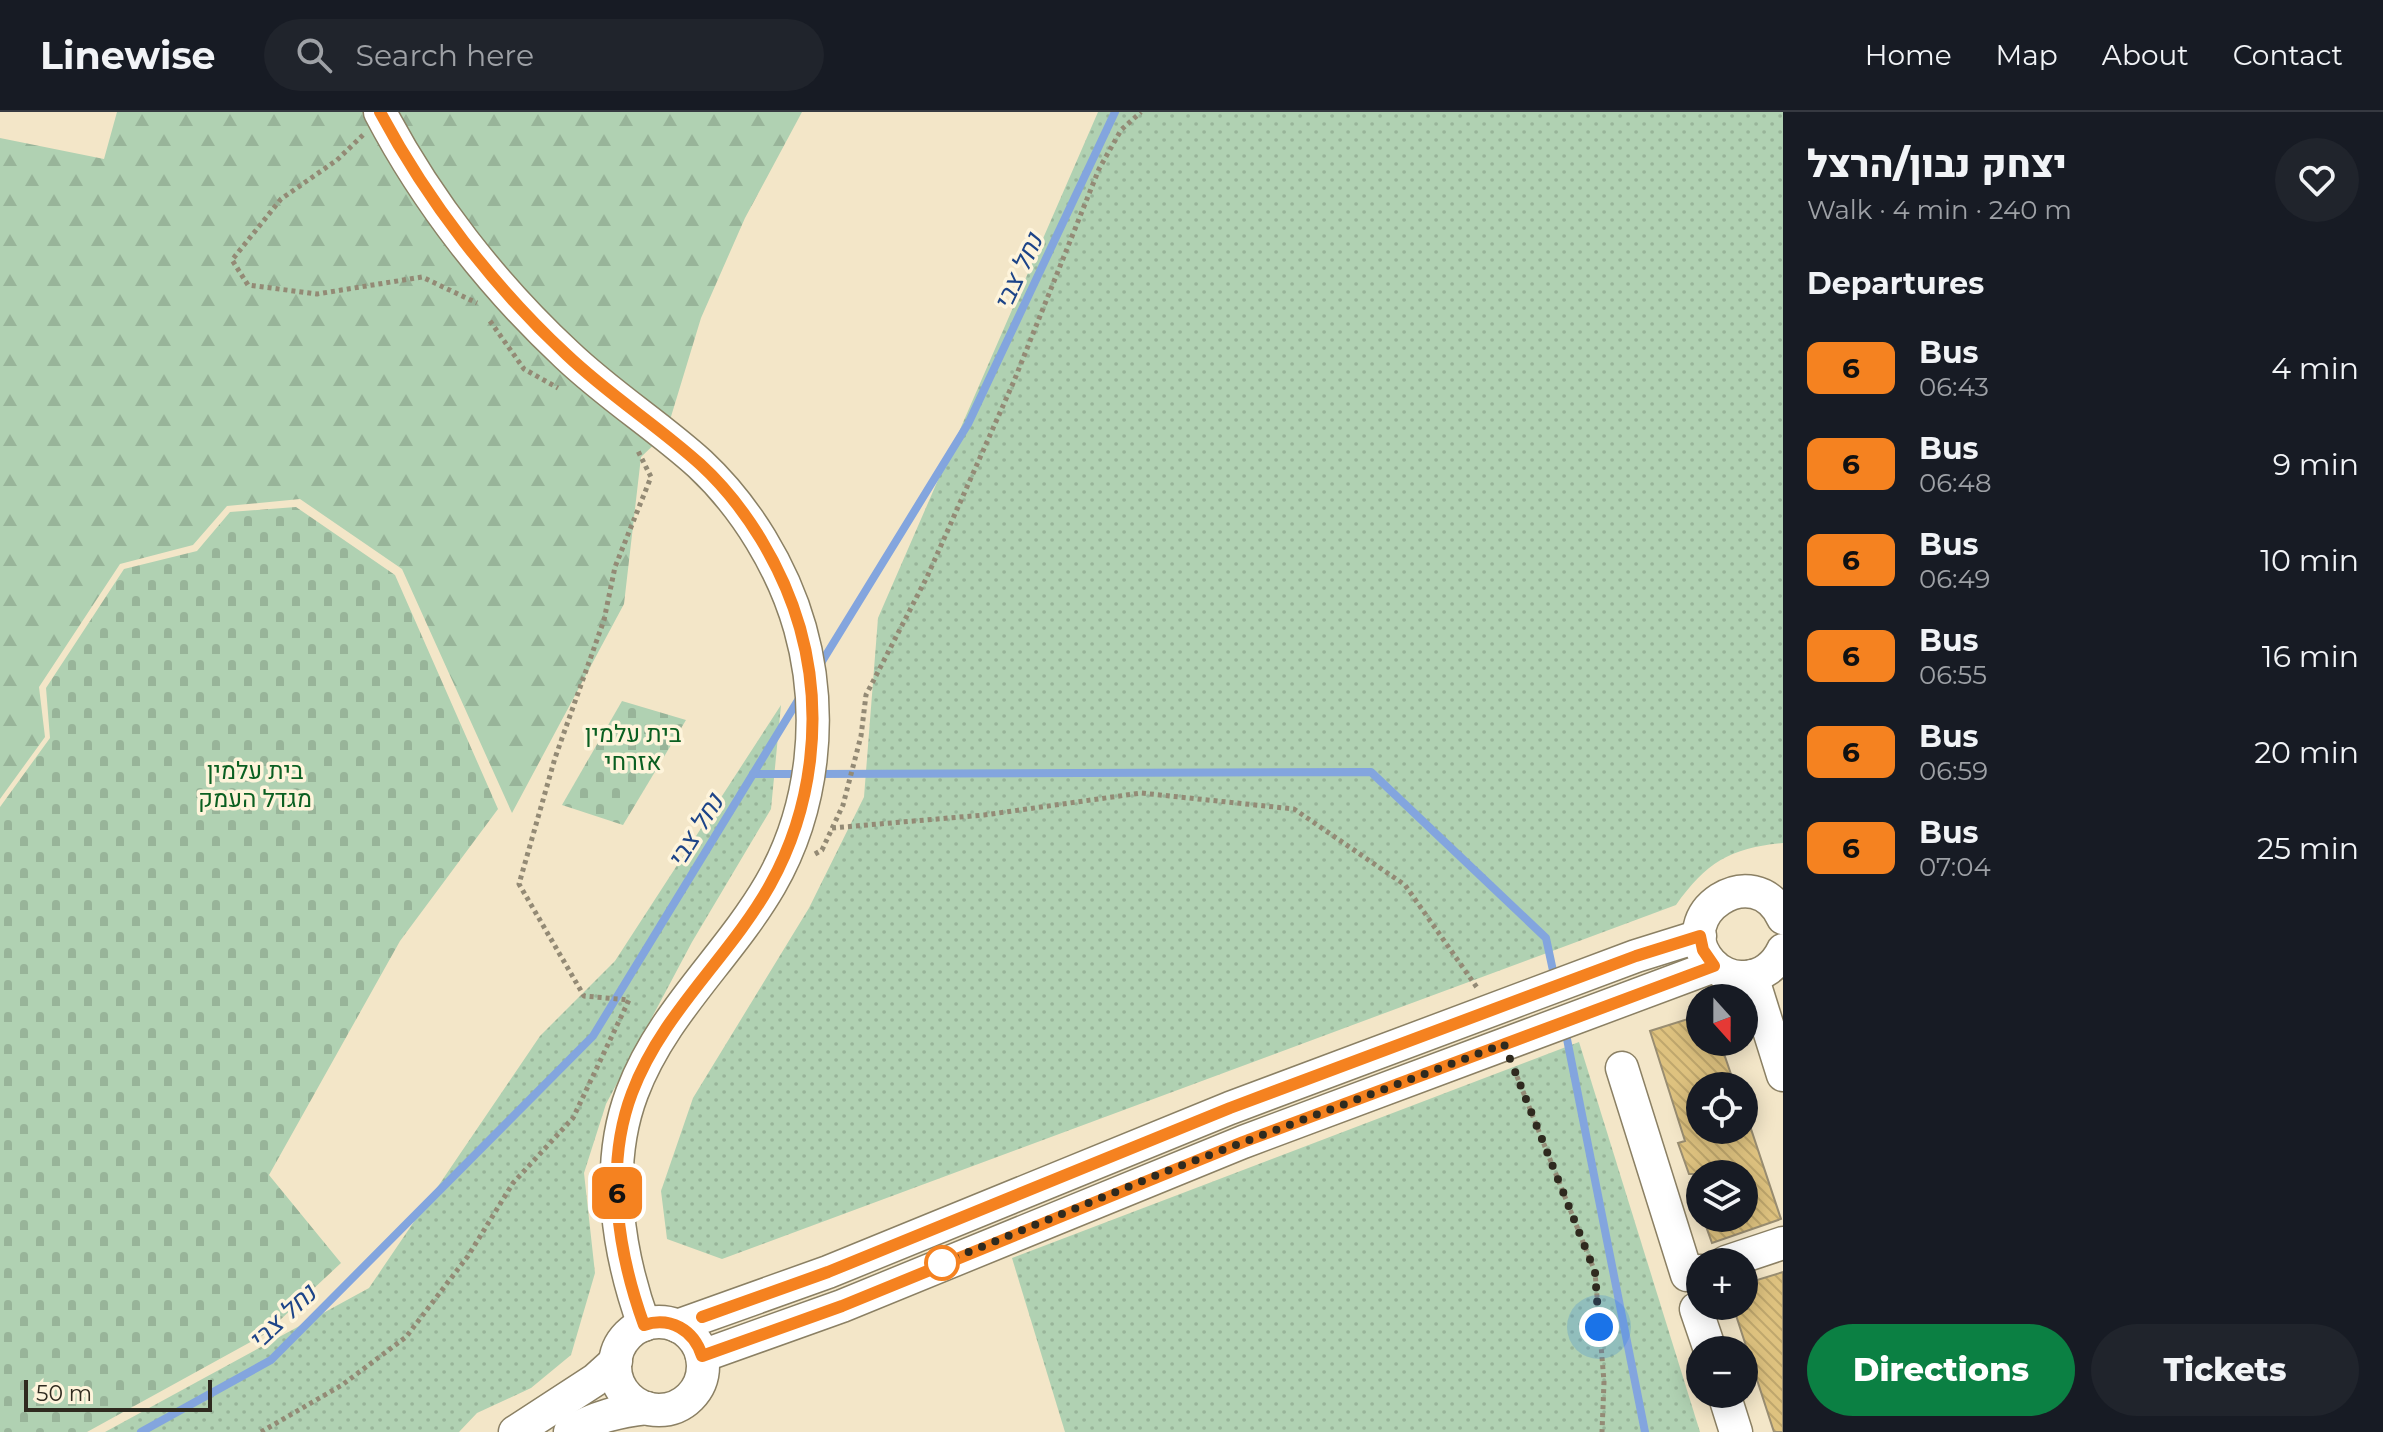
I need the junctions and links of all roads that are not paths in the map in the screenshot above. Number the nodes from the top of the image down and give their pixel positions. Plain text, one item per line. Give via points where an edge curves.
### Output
1 (381, 114) edge
2 (1781, 910) edge
3 (1700, 936) junction
4 (1783, 950) edge
5 (1714, 966) junction
6 (1752, 976) junction
7 (1622, 1068) dead end
8 (1783, 1075) edge
9 (1783, 1243) edge
10 (1686, 1250) edge
11 (1758, 1251) edge
12 (644, 1325) junction
13 (677, 1326) junction
14 (702, 1356) junction
15 (616, 1361) junction
16 (647, 1408) junction
17 (1728, 1408) edge
18 (515, 1432) edge
19 (570, 1432) edge
20 (1736, 1432) edge

1 - 12 street via 434,201 536,324 605,389 700,464 743,514 786,590 808,662 810,765 801,815 785,855 770,885 662,1034 625,1116 618,1157 619,1214 625,1268
2 - 3 street via 1754,892 1728,894 1706,911
3 - 5 street
3 - 13 street via 1492,1009 1085,1165 828,1272
4 - 6 street via 1770,968
5 - 6 street via 1731,976
5 - 14 street via 1127,1187 842,1306
6 - 8 street
7 - 10 street
9 - 11 street
12 - 13 street
12 - 15 street via 626,1337
13 - 14 street via 693,1338
14 - 16 street via 701,1377 687,1399 668,1408
15 - 16 street via 625,1393
15 - 18 street
16 - 19 street via 618,1412
17 - 20 street

